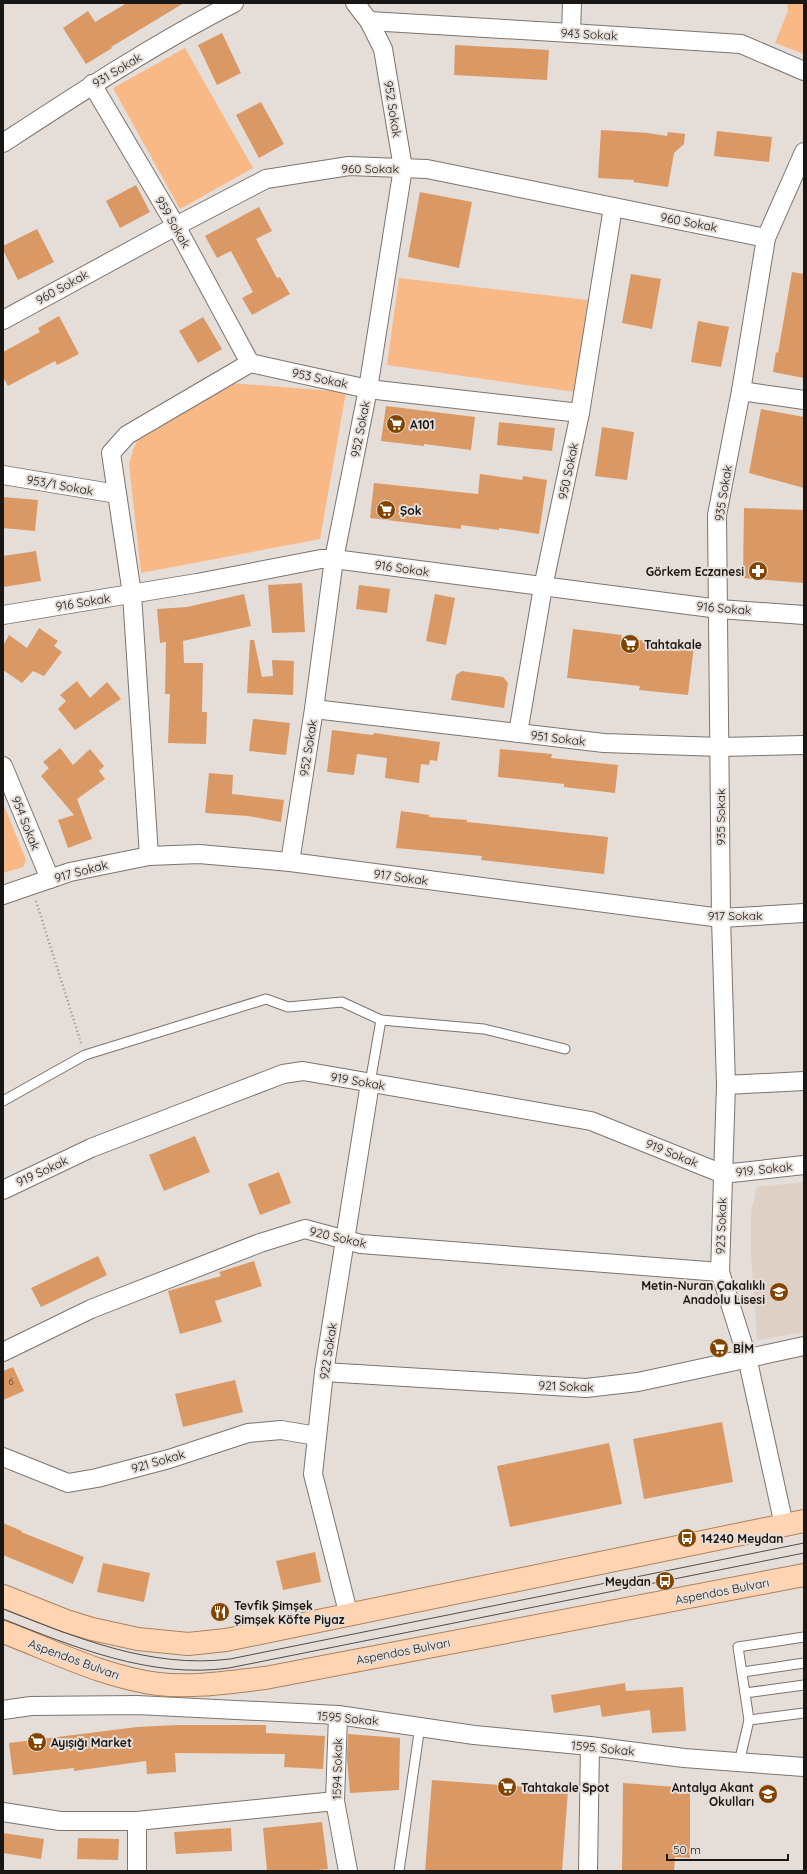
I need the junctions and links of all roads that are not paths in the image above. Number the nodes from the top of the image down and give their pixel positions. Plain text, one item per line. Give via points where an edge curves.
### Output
1 (234, 3) edge
2 (355, 3) edge
3 (572, 3) edge
4 (369, 22) junction
5 (571, 33) junction
6 (804, 71) edge
7 (92, 84) junction
8 (3, 143) edge
9 (804, 152) edge
10 (403, 168) junction
11 (613, 207) junction
12 (176, 226) junction
13 (766, 238) junction
14 (3, 320) edge
15 (250, 362) junction
16 (368, 389) junction
17 (741, 391) junction
18 (804, 400) edge
19 (580, 413) junction
20 (3, 475) edge
21 (117, 494) junction
22 (334, 559) junction
23 (543, 587) junction
24 (132, 594) junction
25 (719, 609) junction
26 (3, 615) edge
27 (804, 615) edge
28 (314, 709) junction
29 (518, 733) junction
30 (804, 746) edge
31 (720, 747) junction
32 (3, 766) edge
33 (149, 856) junction
34 (290, 862) junction
35 (50, 880) junction
36 (3, 895) edge
37 (804, 914) edge
38 (721, 918) junction
39 (381, 1020) junction
40 (565, 1049) dead end
41 (804, 1081) edge
42 (370, 1083) junction
43 (726, 1085) junction
44 (3, 1101) edge
45 (804, 1165) edge
46 (723, 1174) junction
47 (3, 1190) edge
48 (346, 1241) junction
49 (720, 1272) junction
50 (804, 1346) edge
51 (3, 1352) edge
52 (747, 1357) junction
53 (324, 1372) junction
54 (316, 1436) junction
55 (3, 1457) edge
56 (794, 1523) edge
57 (804, 1575) edge
58 (3, 1596) edge
59 (349, 1616) junction
60 (804, 1636) edge
61 (4, 1637) edge
62 (804, 1663) edge
63 (743, 1672) junction
64 (804, 1685) edge
65 (745, 1693) junction
66 (3, 1710) edge
67 (804, 1713) edge
68 (338, 1715) junction
69 (749, 1720) junction
70 (412, 1725) junction
71 (590, 1746) junction
72 (739, 1763) junction
73 (804, 1767) edge
74 (335, 1801) junction
75 (3, 1812) edge
76 (138, 1821) junction
77 (137, 1871) edge
78 (348, 1871) edge
79 (399, 1871) edge
80 (588, 1871) edge

1 - 7 street, 931 Sokak
2 - 4 street, 952 Sokak
3 - 5 street
4 - 5 street, 943 Sokak
4 - 10 street, 952 Sokak via 384,49
5 - 6 street, 943 Sokak via 741,44
7 - 8 street, 931 Sokak
7 - 12 street, 959 Sokak
9 - 13 street, 935 Sokak
10 - 11 street, 960 Sokak via 427,169
10 - 12 street, 960 Sokak via 349,166 266,179
10 - 16 street, 952 Sokak
11 - 13 street, 960 Sokak
11 - 19 street, 950 Sokak
12 - 14 street, 960 Sokak
12 - 15 street, 959 Sokak
13 - 17 street, 935 Sokak
15 - 16 street, 953 Sokak
15 - 21 street via 127,435 111,453
16 - 19 street, 953 Sokak
16 - 22 street, 952 Sokak
17 - 18 street
17 - 25 street, 935 Sokak via 717,515
19 - 23 street, 950 Sokak
20 - 21 street, 953/1 Sokak
21 - 24 street
22 - 23 street, 916 Sokak
22 - 24 street, 916 Sokak via 321,559
22 - 28 street, 952 Sokak
23 - 25 street, 916 Sokak
23 - 29 street, 950 Sokak
24 - 26 street, 916 Sokak
24 - 33 street
25 - 27 street, 916 Sokak
25 - 31 street, 935 Sokak
28 - 29 street, 951 Sokak
28 - 34 street, 952 Sokak
29 - 31 street, 951 Sokak via 604,743
30 - 31 street, 951 Sokak
31 - 38 street, 935 Sokak
32 - 35 street, 954 Sokak
33 - 34 street, 917 Sokak via 199,854
33 - 35 street, 917 Sokak via 70,872
34 - 38 street, 917 Sokak
35 - 36 street, 917 Sokak
37 - 38 street, 917 Sokak
38 - 43 street, 923 Sokak
39 - 40 lane via 484,1028
39 - 42 lane
39 - 44 lane via 342,1002 288,1007 266,999 85,1055
41 - 43 street
42 - 46 street, 919 Sokak via 591,1121
42 - 47 street, 919 Sokak via 303,1071 283,1074 91,1148
42 - 48 street, 922 Sokak
43 - 46 street, 923 Sokak
45 - 46 street, 919. Sokak
46 - 49 street, 923 Sokak
48 - 49 street, 920 Sokak
48 - 51 street, 920 Sokak via 305,1229 260,1243 91,1309
48 - 53 street, 922 Sokak
49 - 52 street, 923 Sokak
50 - 52 street, 921 Sokak
52 - 53 street, 921 Sokak via 638,1382 586,1388
52 - 56 street, 923 Sokak
53 - 54 street, 922 Sokak
54 - 55 street, 921 Sokak via 281,1430 248,1433 169,1459 68,1483
54 - 59 street, 922 Sokak via 313,1474
56 - 59 main road
57 - 61 main road, Aspendos Bulvarı via 265,1678 199,1685 160,1684 121,1677
58 - 59 main road via 92,1629 138,1639 188,1644 226,1640
60 - 63 lane via 738,1647
62 - 63 lane
63 - 65 lane
64 - 65 lane
65 - 69 lane
66 - 68 street, 1595 Sokak via 31,1706 137,1705
67 - 69 lane
68 - 70 street, 1595 Sokak
68 - 74 street, 1594 Sokak
69 - 72 lane
70 - 71 street, 1595. Sokak via 474,1736
70 - 79 lane
71 - 72 street, 1595. Sokak
71 - 80 street
72 - 73 street, 1595. Sokak
74 - 76 street
74 - 78 street, 1594 Sokak
75 - 76 street via 60,1821
76 - 77 street

